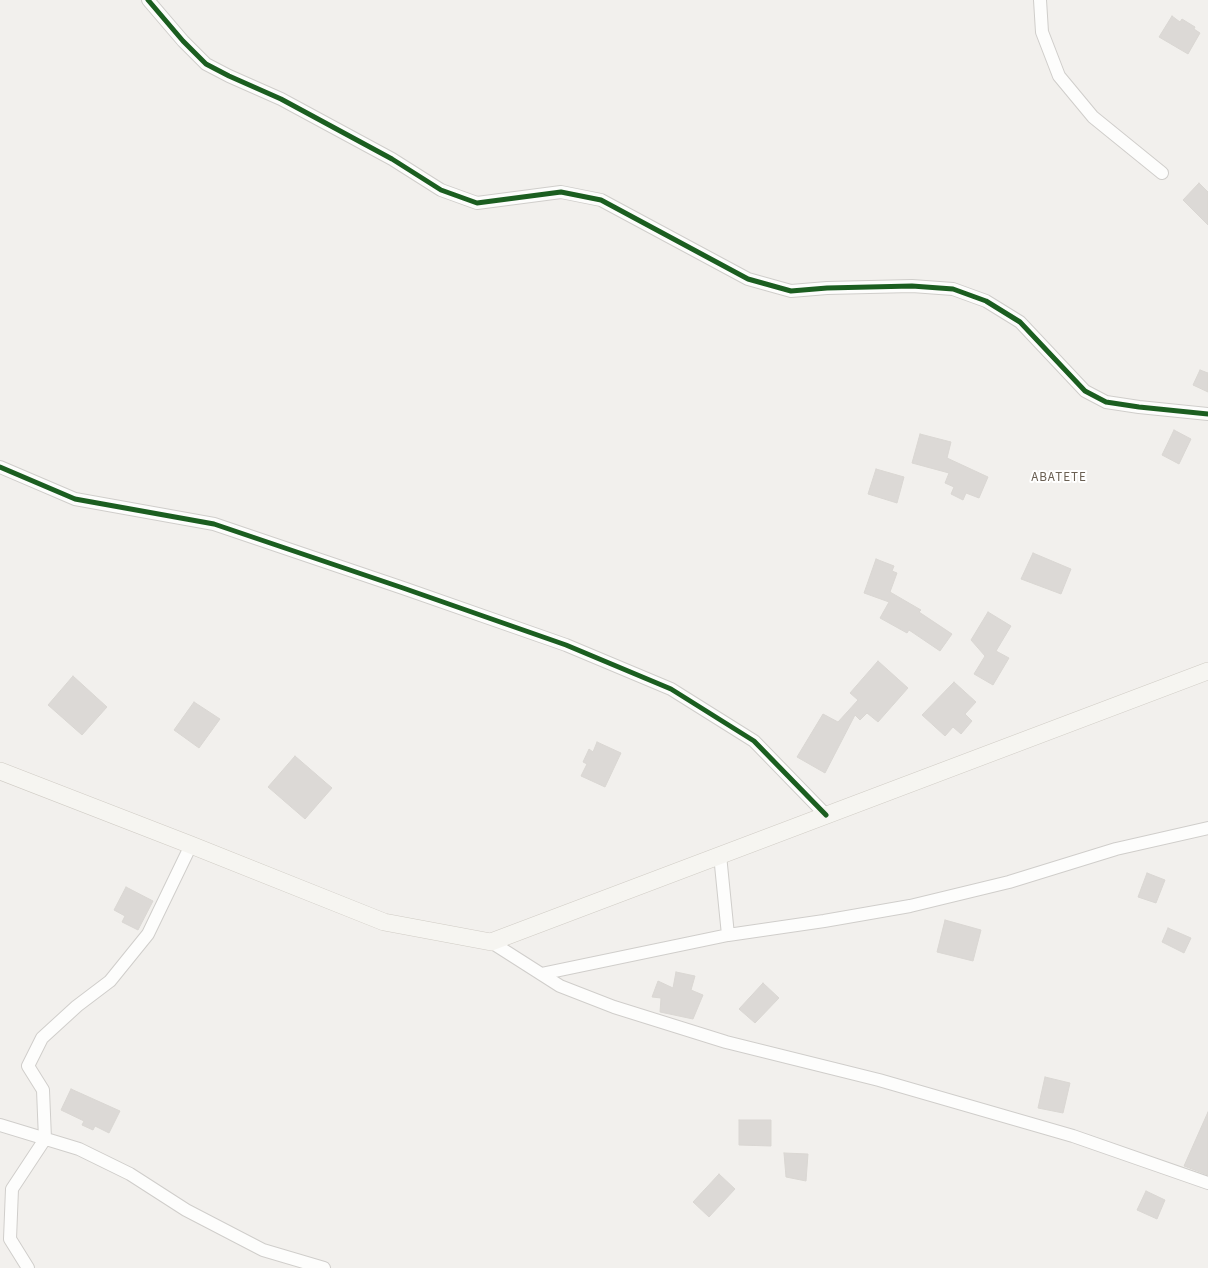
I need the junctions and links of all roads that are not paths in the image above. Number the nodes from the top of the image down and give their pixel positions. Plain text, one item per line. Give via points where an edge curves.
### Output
1 (148, 0) edge
2 (1040, 0) edge
3 (1162, 173) dead end
4 (1208, 414) edge
5 (0, 467) edge
6 (1208, 670) edge
7 (0, 771) edge
8 (826, 815) junction
9 (1208, 828) edge
10 (191, 845) junction
11 (720, 855) junction
12 (728, 935) junction
13 (491, 942) junction
14 (541, 974) junction
15 (0, 1125) edge
16 (45, 1140) junction
17 (1208, 1183) edge
18 (28, 1268) edge
19 (324, 1268) edge

1 - 4 street via 206,64 288,103 392,159 441,190 477,203 561,192 601,200 748,279 791,291 912,286 953,289 986,301 1020,322 1085,391 1106,402
2 - 3 street via 1042,32 1058,76 1093,117
5 - 8 street via 74,499 214,524 558,642 671,689 754,741
6 - 8 main road
7 - 10 main road
8 - 11 main road
9 - 12 street via 1116,849 1009,882 910,906
10 - 13 main road via 384,922
10 - 16 street via 148,934 110,981 76,1006 42,1038 28,1066 43,1090
11 - 12 street
11 - 13 main road
12 - 14 street
13 - 14 street
14 - 17 street via 560,986 622,1009 726,1042 879,1080 1073,1136
15 - 16 street
16 - 18 street via 12,1189 10,1239
16 - 19 street via 79,1149 130,1174 186,1210 263,1250

